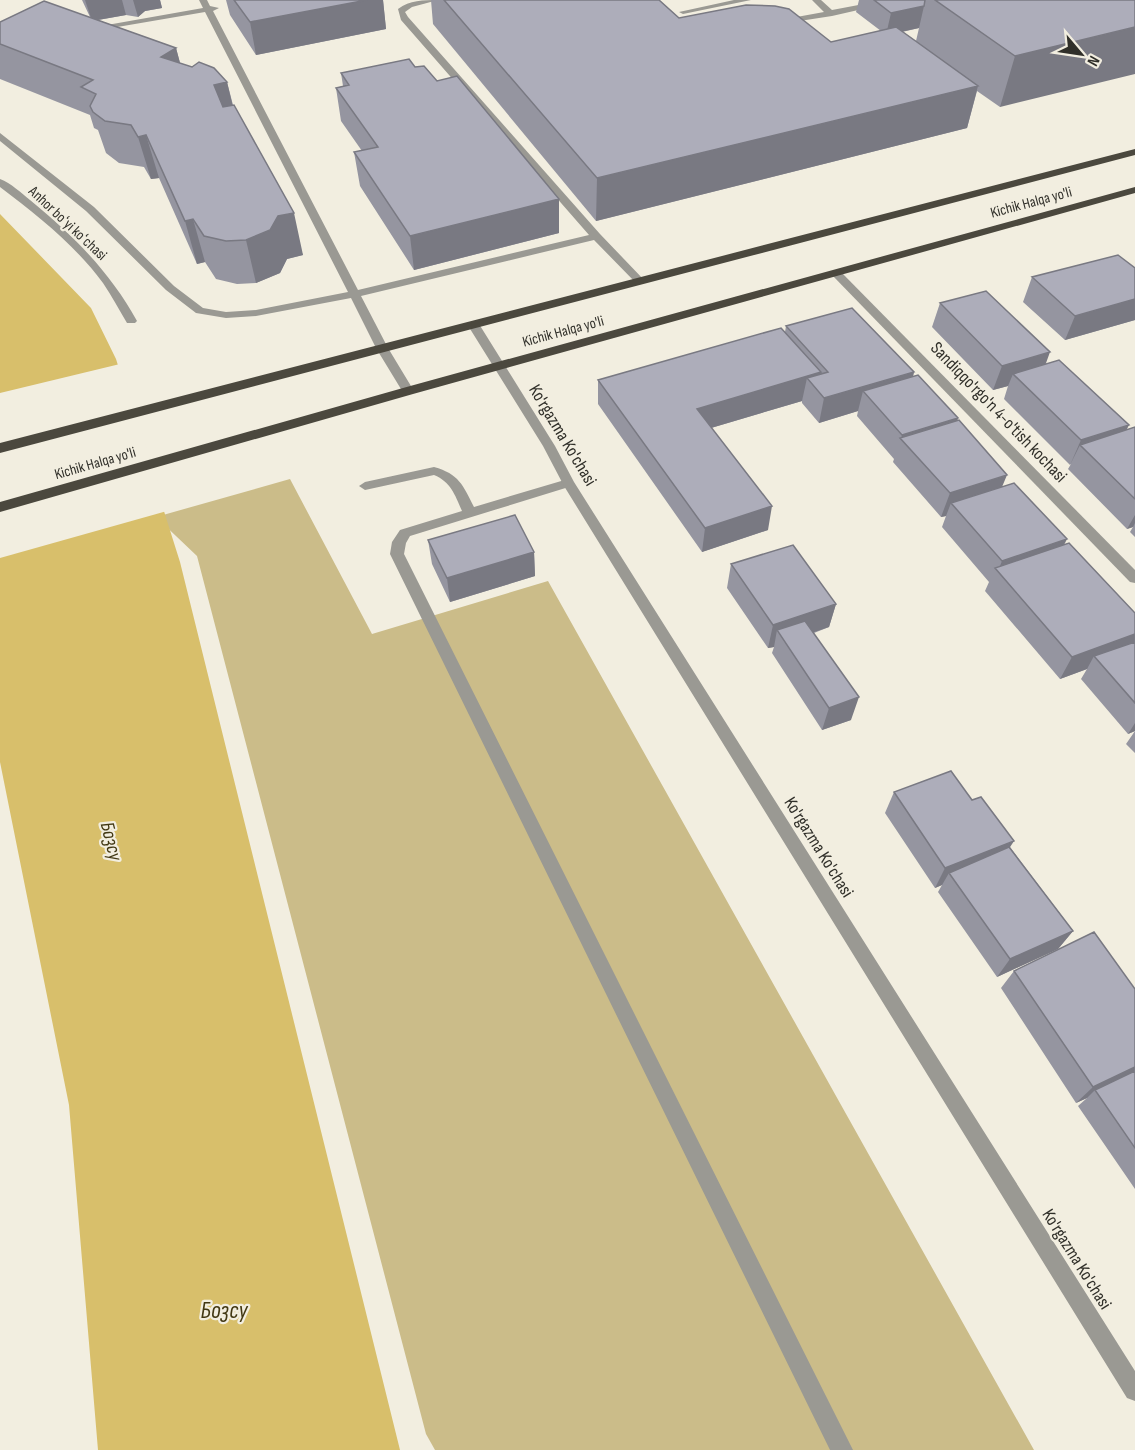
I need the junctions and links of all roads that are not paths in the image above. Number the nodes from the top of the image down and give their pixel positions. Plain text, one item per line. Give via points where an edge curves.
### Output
1 (434, 0) edge
2 (747, 0) edge
3 (816, 0) edge
4 (898, 0) edge
5 (209, 6) edge
6 (683, 12) dead end
7 (832, 14) junction
8 (799, 19) junction
9 (778, 23) edge
10 (808, 27) edge
11 (84, 30) edge
12 (0, 136) edge
13 (1135, 152) edge
14 (0, 182) edge
15 (1135, 190) edge
16 (596, 236) junction
17 (836, 273) junction
18 (640, 280) junction
19 (355, 294) junction
20 (131, 321) dead end
21 (473, 324) junction
22 (381, 348) junction
23 (499, 366) junction
24 (408, 391) junction
25 (0, 448) edge
26 (568, 483) junction
27 (365, 486) dead end
28 (0, 507) edge
29 (470, 513) junction
30 (1135, 578) edge
31 (1135, 1390) edge
32 (842, 1450) edge

1 - 16 street via 409,5 401,11 404,18
2 - 6 street
3 - 7 street
4 - 7 street
5 - 11 street
5 - 19 street
7 - 8 street
8 - 9 street
8 - 10 street
12 - 19 street via 90,209 170,288 200,311 226,315 256,313
13 - 18 highway, Kichik Halqa yo'li
14 - 20 street, Anhor boʻyi koʻchasi via 79,250 122,301
15 - 17 highway, Kichik Halqa yo'li
16 - 18 street
16 - 19 street via 557,240
17 - 23 highway, Kichik Halqa yo'li
17 - 30 street, Sandiqqo'rgo'n 4-o'tish kochasi
18 - 21 highway, Kichik Halqa yo'li
19 - 22 street
21 - 22 highway, Kichik Halqa yo'li
21 - 23 street, Ko'rgazma Ko'chasi
22 - 24 street
22 - 25 highway, Kichik Halqa yo'li
23 - 24 highway, Kichik Halqa yo'li
23 - 26 street, Ko'rgazma Ko'chasi
24 - 28 highway, Kichik Halqa yo'li
26 - 29 street
26 - 31 street, Ko'rgazma Ko'chasi
27 - 29 street via 434,471 444,473 451,476
29 - 32 street via 405,533 396,554

